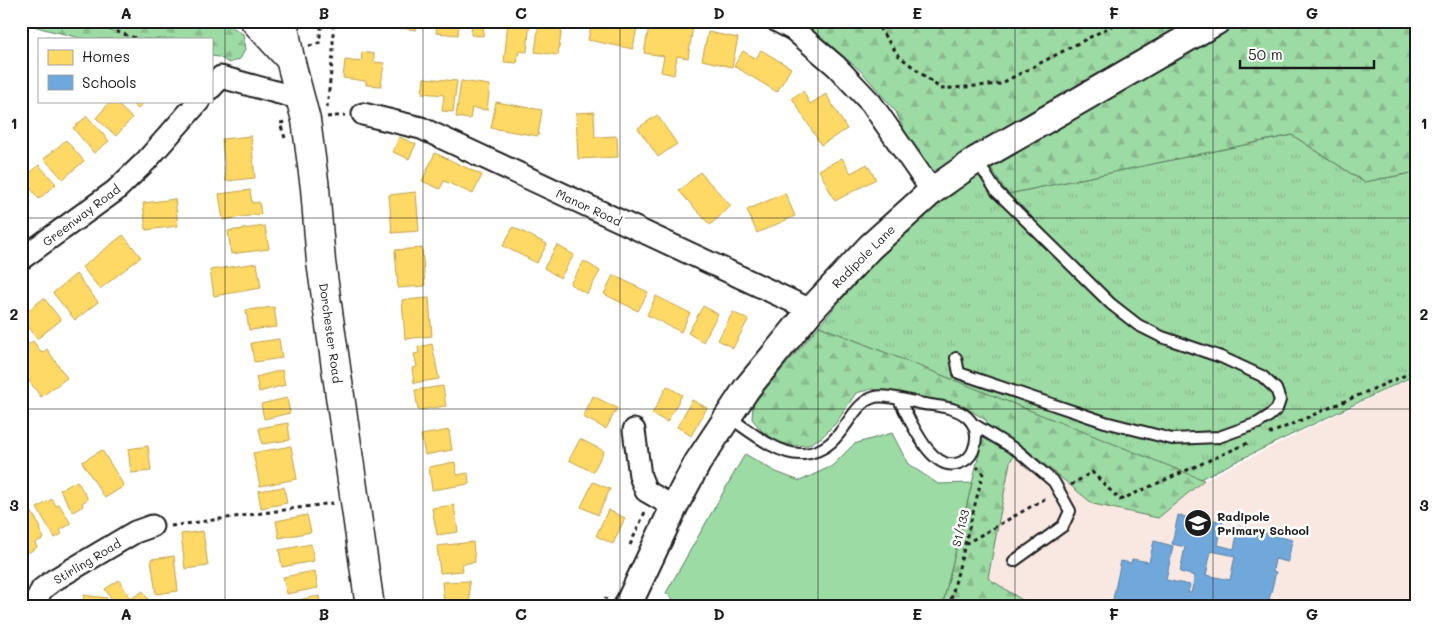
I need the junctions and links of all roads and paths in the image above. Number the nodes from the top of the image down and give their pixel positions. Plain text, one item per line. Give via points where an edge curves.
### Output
1 (86, 21) edge
2 (255, 21) edge
3 (283, 21) edge
4 (322, 21) edge
5 (334, 21) edge
6 (778, 21) edge
7 (874, 21) edge
8 (1121, 21) edge
9 (1217, 21) edge
10 (135, 38) edge
11 (298, 51) junction
12 (212, 87) edge
13 (301, 99) junction
14 (198, 102) edge
15 (363, 114) joint
16 (976, 160) junction
17 (932, 191) junction
18 (21, 260) edge
19 (811, 310) junction
20 (956, 358) dead end
21 (1417, 370) edge
22 (899, 400) junction
23 (728, 416) junction
24 (975, 425) junction
25 (634, 430) dead end
26 (1266, 435) dead end
27 (1257, 439) dead end
28 (968, 459) junction
29 (1059, 491) junction
30 (336, 502) dead end
31 (674, 507) junction
32 (158, 527) joint
33 (965, 544) junction
34 (1014, 561) dead end
35 (33, 607) edge
36 (370, 607) edge
37 (627, 607) edge
38 (949, 607) edge

1 - 10 path
2 - 11 main road, Dorchester Road
3 - 11 main road, Dorchester Road
4 - 11 path via 320,43
5 - 15 path via 325,117
6 - 17 street via 794,30 836,66 871,103
7 - 8 path via 899,56 941,89 1000,84
9 - 16 street, Radipole Lane
11 - 13 main road, Dorchester Road
12 - 13 street via 221,77
13 - 36 main road, Dorchester Road
14 - 18 street, Greenway Road via 115,191
15 - 19 street, Manor Road via 421,128
16 - 17 street, Radipole Lane
16 - 20 lane via 997,192 1112,304 1138,325 1262,376 1276,389 1280,400 1277,409 1258,423 1219,437 1172,439 1105,422 959,373
17 - 19 street, Radipole Lane via 864,254
19 - 23 street, Radipole Lane
21 - 26 path
22 - 23 lane via 876,397 865,401 826,447 800,454 765,442
22 - 24 lane via 953,410 966,415
22 - 28 lane via 916,432 937,460 957,464
23 - 31 street, Radipole Lane
24 - 28 lane via 976,437
24 - 29 lane via 1018,451 1054,482
25 - 31 street via 640,476 646,491
27 - 29 path via 1120,500 1092,472
28 - 33 path, S1/133 via 983,473
29 - 33 path
29 - 34 lane via 1070,511 1063,526
30 - 32 path
31 - 37 street, Radipole Lane
32 - 35 street, Stirling Road via 135,532 54,580 42,589
33 - 38 path, S1/133

